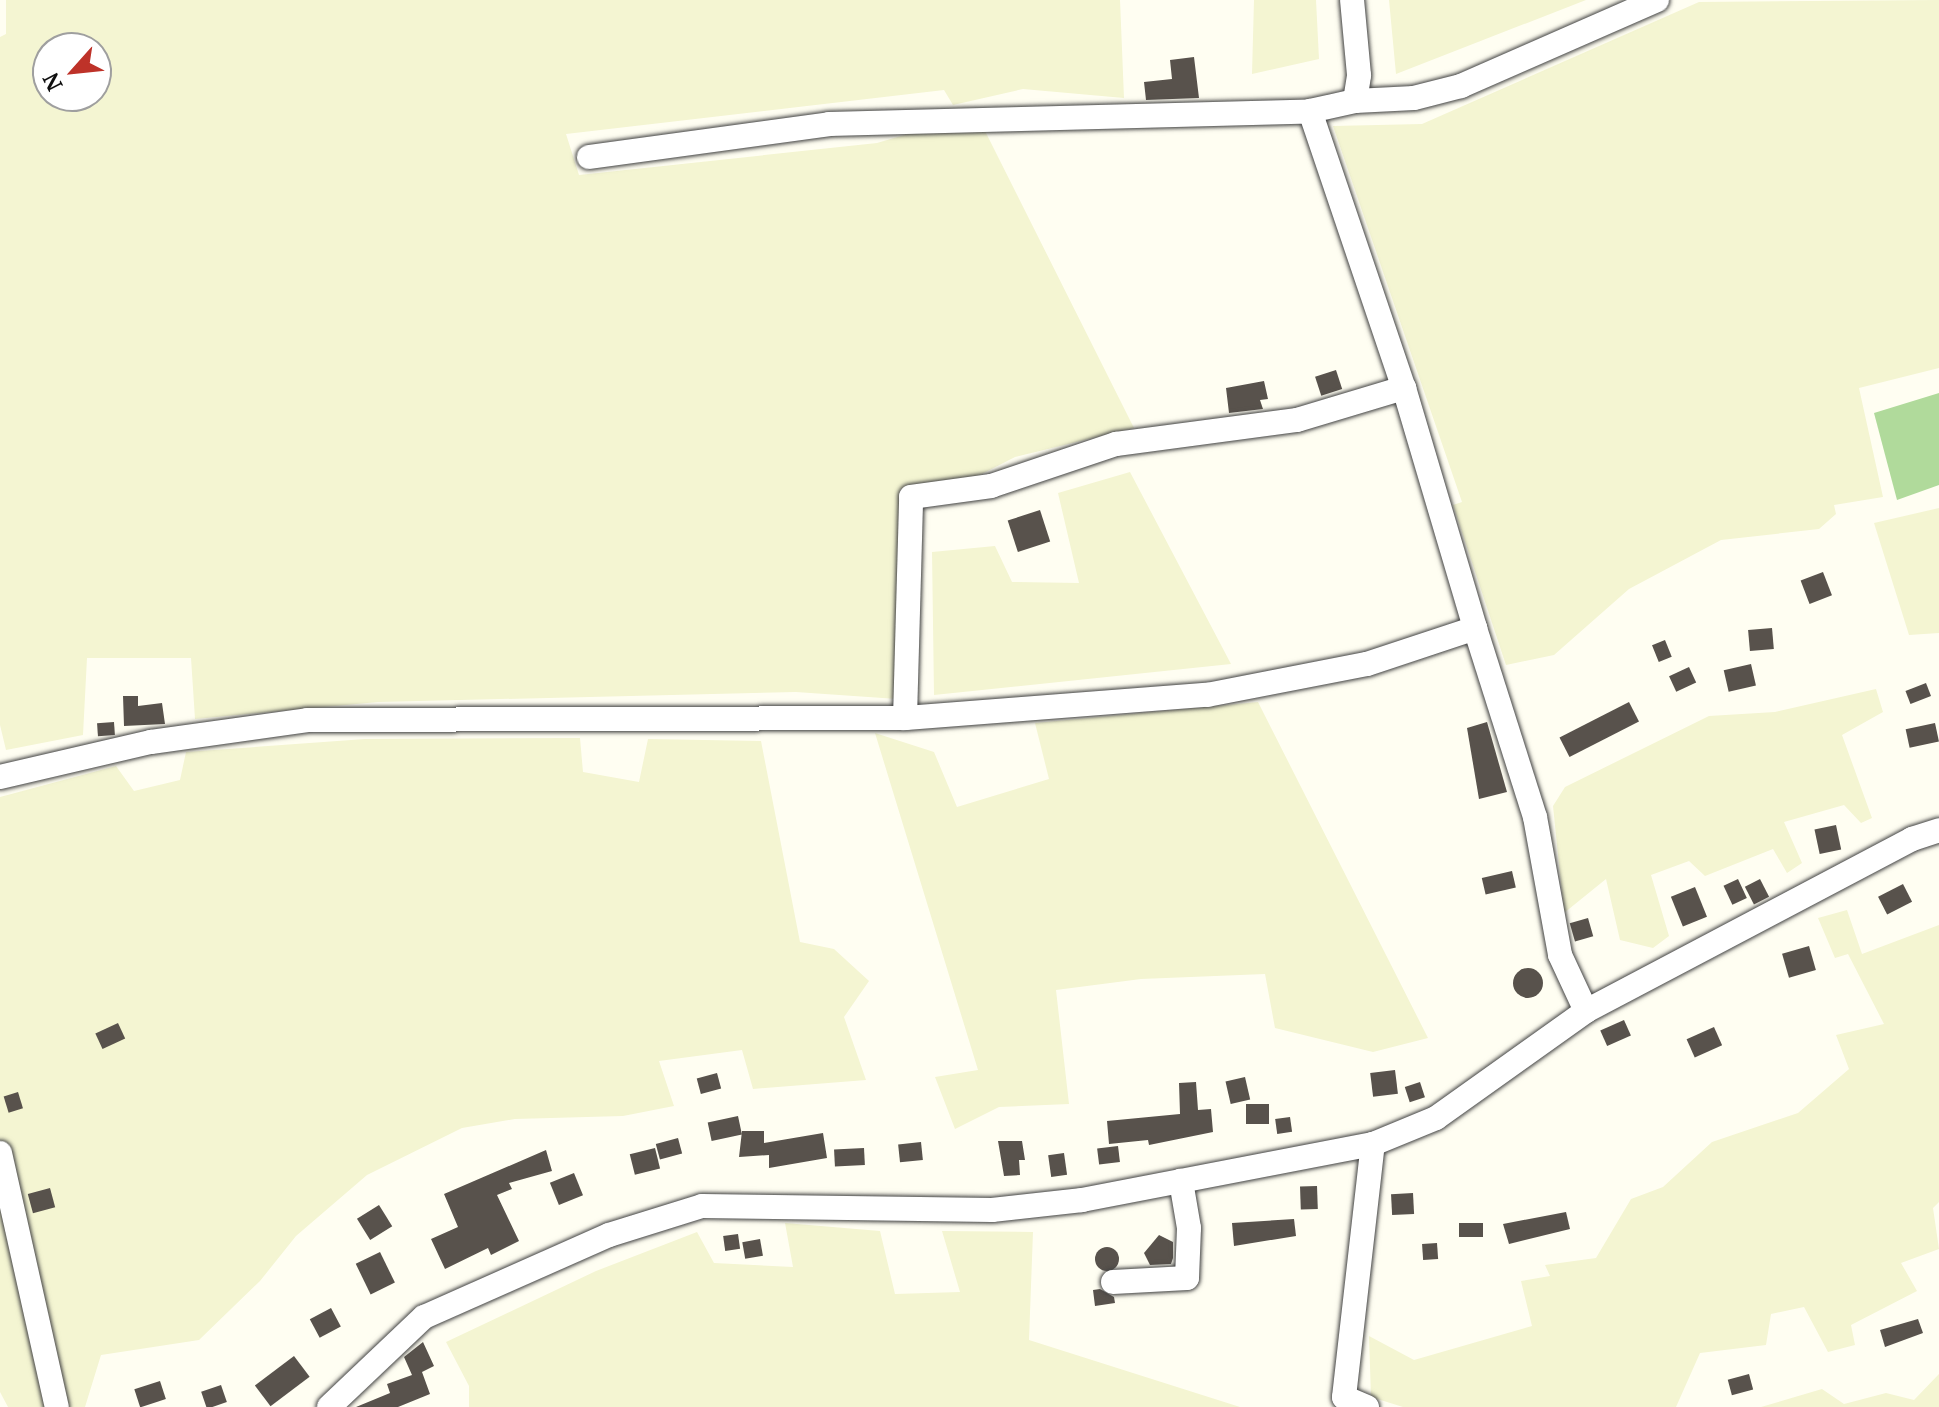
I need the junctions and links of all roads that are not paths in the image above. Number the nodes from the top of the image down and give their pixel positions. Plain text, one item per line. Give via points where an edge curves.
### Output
1 (1352, 0) edge
2 (1657, 0) edge
3 (1355, 101) junction
4 (1310, 111) junction
5 (589, 157) dead end
6 (1404, 388) junction
7 (1475, 628) junction
8 (905, 718) junction
9 (0, 777) edge
10 (1939, 830) edge
11 (1586, 1011) junction
12 (1373, 1144) junction
13 (0, 1153) edge
14 (1181, 1181) junction
15 (1113, 1282) dead end
16 (342, 1402) edge
17 (1347, 1404) edge
18 (57, 1407) edge
19 (1367, 1407) edge

1 - 3 street via 1359,75
2 - 3 street via 1461,86 1414,98
3 - 4 street
4 - 5 street via 829,124
4 - 6 street
6 - 7 street
6 - 8 street via 1297,420 1116,444 991,486 911,497
7 - 8 street via 1367,664 1207,695
7 - 11 street via 1535,817 1560,955
8 - 9 street via 307,720 151,742
10 - 11 street via 1912,839
11 - 12 street via 1436,1118
12 - 14 street
12 - 17 street
13 - 18 street
14 - 15 street via 1189,1228 1187,1278
14 - 16 street via 992,1210 702,1206 609,1235 424,1317
17 - 19 street

